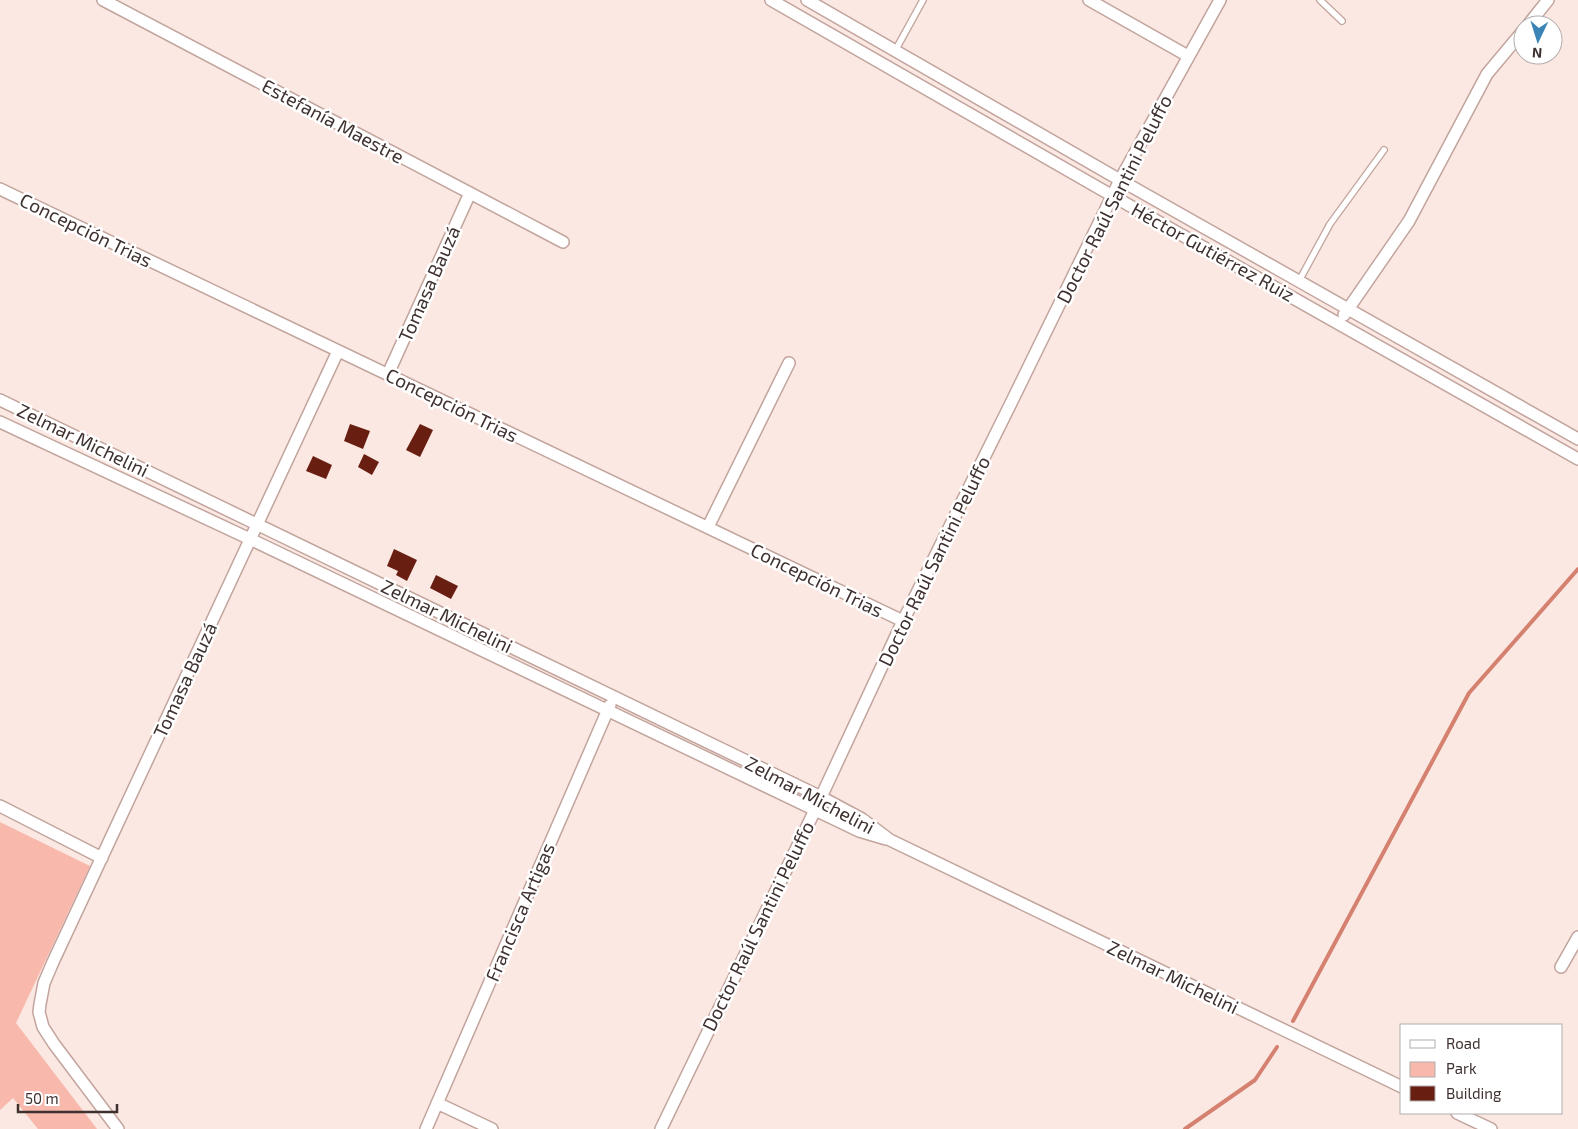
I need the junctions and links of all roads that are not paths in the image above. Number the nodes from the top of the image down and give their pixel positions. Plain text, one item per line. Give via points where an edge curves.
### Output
1 (771, 0) edge
2 (806, 0) edge
3 (923, 0) edge
4 (1089, 0) edge
5 (1220, 0) edge
6 (1320, 0) edge
7 (1548, 0) edge
8 (108, 1) edge
9 (1536, 15) edge
10 (1342, 21) dead end
11 (1513, 42) edge
12 (895, 51) junction
13 (1188, 56) junction
14 (1384, 150) dead end
15 (1120, 180) junction
16 (0, 189) edge
17 (470, 193) junction
18 (563, 242) dead end
19 (1299, 281) junction
20 (1348, 309) junction
21 (1340, 324) junction
22 (338, 351) junction
23 (789, 363) dead end
24 (388, 374) junction
25 (0, 400) edge
26 (0, 422) edge
27 (1578, 439) edge
28 (1578, 459) edge
29 (258, 524) junction
30 (708, 527) junction
31 (250, 539) junction
32 (903, 621) junction
33 (614, 696) junction
34 (607, 710) junction
35 (821, 797) junction
36 (0, 806) edge
37 (815, 810) junction
38 (890, 840) junction
39 (102, 858) junction
40 (1578, 937) edge
41 (1562, 967) dead end
42 (1400, 1086) edge
43 (437, 1103) junction
44 (1459, 1114) edge
45 (118, 1129) edge
46 (426, 1129) edge
47 (492, 1129) edge
48 (660, 1129) edge
49 (1491, 1129) edge

1 - 21 street, Héctor Gutiérrez Ruiz
2 - 12 street, Héctor Gutiérrez Ruiz
3 - 12 lane
4 - 13 street
5 - 13 street, Doctor Raúl Santini Peluffo
6 - 10 lane
7 - 9 street
8 - 17 street, Estefanía Maestre
11 - 20 street via 1487,74 1409,222
12 - 15 street, Héctor Gutiérrez Ruiz
13 - 15 street, Doctor Raúl Santini Peluffo
14 - 19 lane via 1330,224
15 - 19 street, Héctor Gutiérrez Ruiz
15 - 32 street, Doctor Raúl Santini Peluffo
16 - 22 street, Concepción Trias
17 - 18 street, Estefanía Maestre
17 - 24 street, Tomasa Bauzá
19 - 20 street, Héctor Gutiérrez Ruiz
20 - 21 street
20 - 27 street, Héctor Gutiérrez Ruiz
21 - 28 street, Héctor Gutiérrez Ruiz
22 - 24 street, Concepción Trias
22 - 29 street, Tomasa Bauzá
23 - 30 street
24 - 30 street, Concepción Trias
25 - 29 street, Zelmar Michelini
26 - 31 street, Zelmar Michelini
29 - 31 street, Tomasa Bauzá
29 - 33 street, Zelmar Michelini
30 - 32 street, Concepción Trias
31 - 34 street, Zelmar Michelini
31 - 39 street, Tomasa Bauzá
32 - 35 street, Doctor Raúl Santini Peluffo
33 - 34 street, Francisca Artigas
33 - 35 street, Zelmar Michelini
34 - 37 street, Zelmar Michelini
34 - 43 street, Francisca Artigas
35 - 37 street, Doctor Raúl Santini Peluffo
35 - 38 street, Zelmar Michelini via 862,819
36 - 39 street
37 - 38 street, Zelmar Michelini via 859,831
37 - 48 street, Doctor Raúl Santini Peluffo
38 - 42 street, Zelmar Michelini
39 - 45 street, Tomasa Bauzá via 48,972 40,1012 48,1036
40 - 41 street
43 - 46 street, Francisca Artigas
43 - 47 street
44 - 49 street

